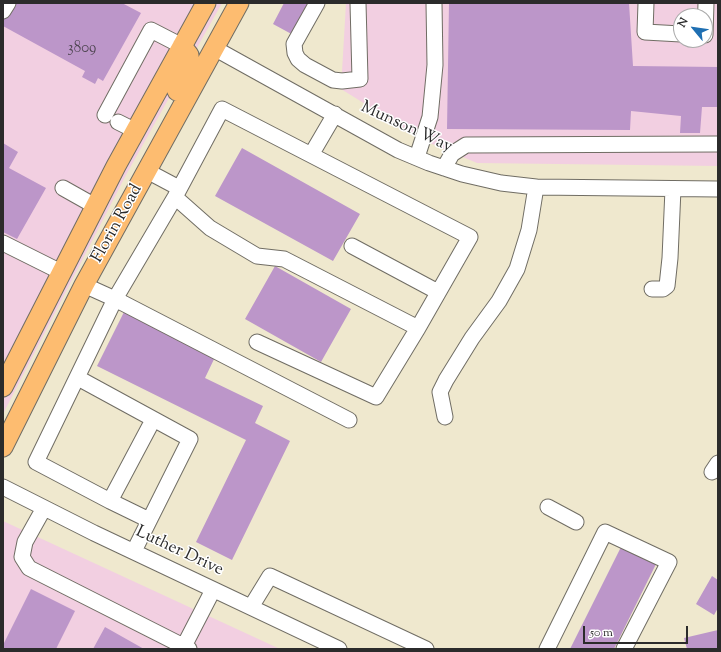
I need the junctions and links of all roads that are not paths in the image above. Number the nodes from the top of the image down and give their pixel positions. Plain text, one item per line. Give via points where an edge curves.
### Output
1 (8, 3) edge
2 (206, 3) edge
3 (216, 3) edge
4 (239, 3) edge
5 (317, 3) edge
6 (358, 3) edge
7 (434, 3) edge
8 (646, 3) edge
9 (3, 11) edge
10 (673, 34) edge
11 (182, 46) junction
12 (214, 48) junction
13 (334, 114) junction
14 (136, 131) junction
15 (164, 140) junction
16 (718, 144) edge
17 (311, 155) junction
18 (416, 157) junction
19 (444, 168) junction
20 (147, 171) junction
21 (536, 187) junction
22 (63, 188) dead end
23 (673, 189) junction
24 (718, 189) edge
25 (177, 193) junction
26 (95, 206) junction
27 (3, 243) edge
28 (352, 246) dead end
29 (61, 272) junction
30 (84, 286) junction
31 (652, 289) dead end
32 (438, 292) junction
33 (115, 299) junction
34 (418, 328) junction
35 (257, 342) dead end
36 (78, 378) junction
37 (3, 387) edge
38 (445, 417) dead end
39 (153, 420) junction
40 (349, 420) dead end
41 (3, 447) edge
42 (3, 487) edge
43 (110, 501) junction
44 (548, 507) dead end
45 (44, 508) junction
46 (149, 520) junction
47 (576, 522) dead end
48 (134, 552) junction
49 (213, 590) junction
50 (251, 607) junction
51 (186, 648) edge
52 (338, 649) edge
53 (426, 649) edge
54 (547, 649) edge
55 (624, 649) edge

1 - 9 street
2 - 11 main road, Florin Road
3 - 12 main road via 210,17
4 - 12 main road, Florin Road
5 - 6 street via 294,44 294,53 305,64 333,80 342,81 360,79
7 - 18 street via 435,65 430,117
8 - 10 street via 645,32
11 - 14 main road, Florin Road
11 - 14 street via 151,30 112,119
11 - 15 main road via 190,56 189,63 160,124
12 - 13 street, Munson Way
12 - 15 main road, Florin Road
13 - 17 street
13 - 18 street, Munson Way via 398,150
14 - 26 main road, Florin Road
15 - 20 main road, Florin Road
16 - 19 street via 466,146 452,154
17 - 25 street via 222,109
17 - 32 street via 470,237
18 - 19 street, Munson Way
19 - 21 street, Munson Way via 501,183
20 - 25 street
20 - 30 main road, Florin Road
21 - 23 street, Munson Way
21 - 38 street via 529,230 517,270 440,392
22 - 26 street
23 - 24 street, Munson Way
23 - 31 street via 667,286 663,289
25 - 33 street
25 - 34 street via 210,228 257,256 284,259
26 - 29 main road, Florin Road
27 - 29 street
28 - 32 street
29 - 37 main road, Florin Road
30 - 33 street
30 - 41 main road, Florin Road
32 - 34 street
33 - 36 street
33 - 40 street
34 - 35 street via 376,397
36 - 39 street
36 - 43 street via 36,462
39 - 43 street
39 - 46 street via 190,439
42 - 45 street, Luther Drive
43 - 46 street
44 - 47 street
45 - 48 street, Luther Drive
45 - 51 street via 25,542 22,557 29,568
46 - 48 street
48 - 49 street, Luther Drive
49 - 50 street, Luther Drive
49 - 51 street
50 - 52 street, Luther Drive
50 - 53 street via 270,576
54 - 55 street via 604,532 669,562

